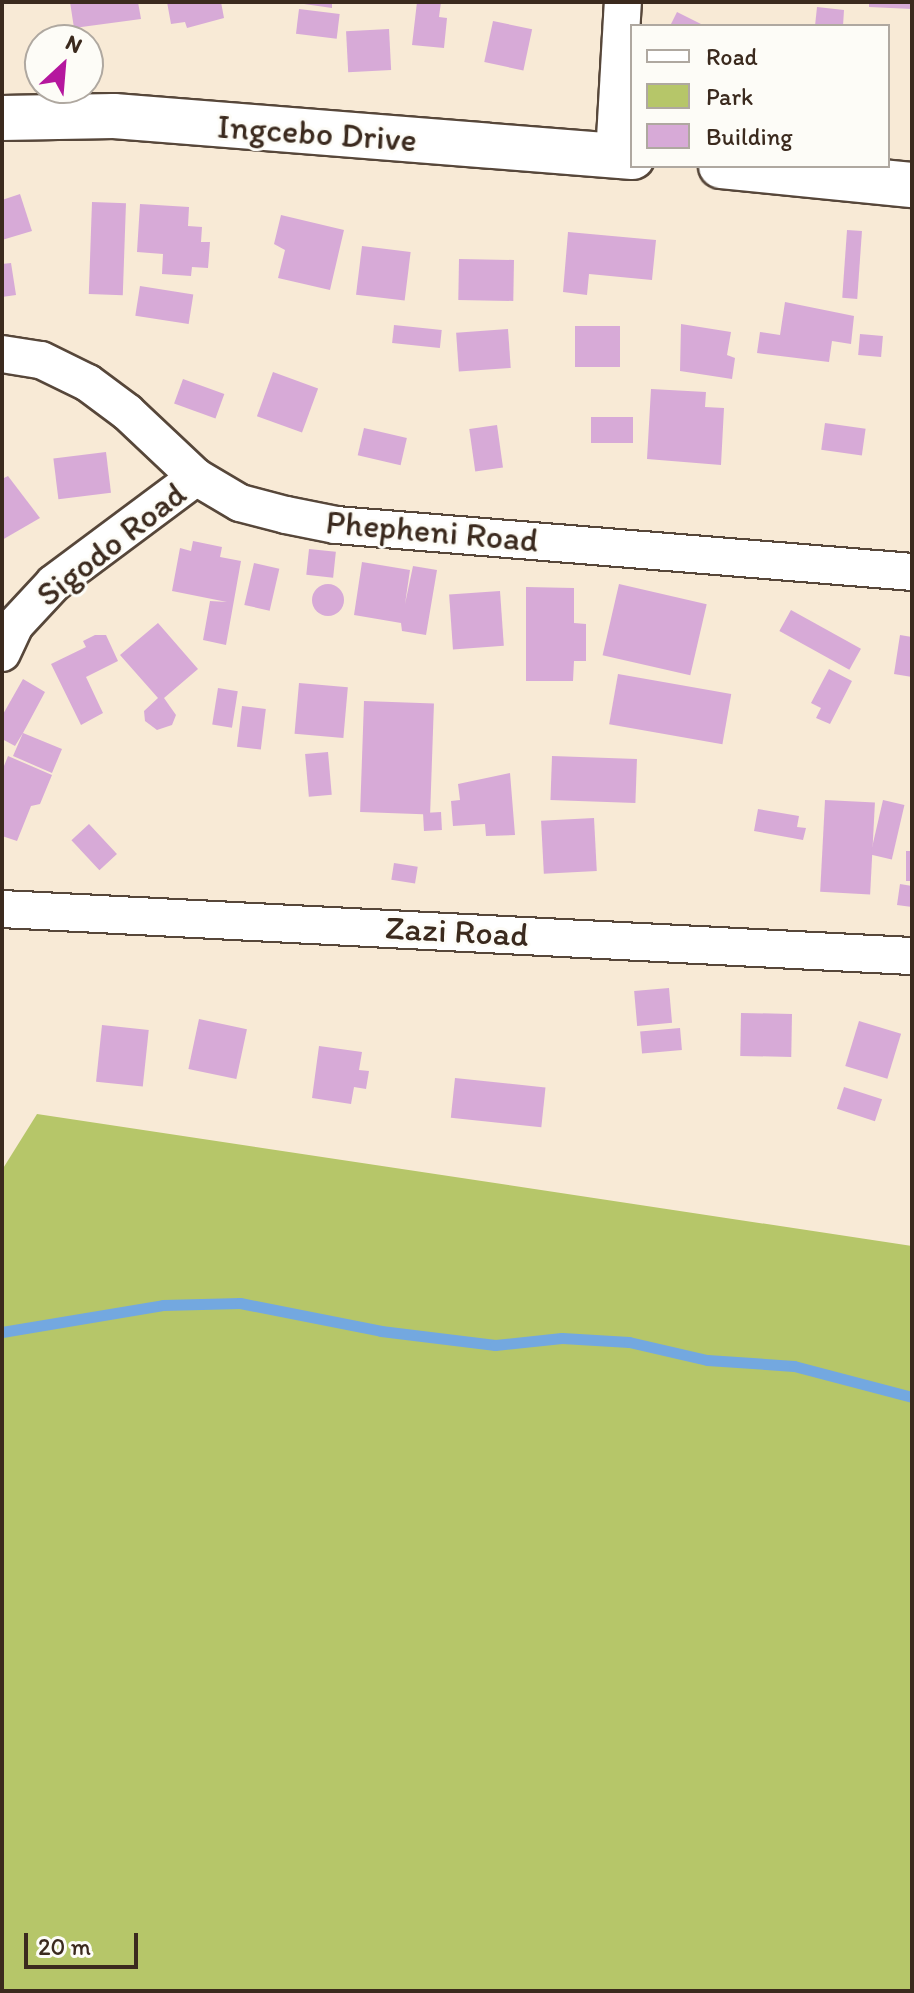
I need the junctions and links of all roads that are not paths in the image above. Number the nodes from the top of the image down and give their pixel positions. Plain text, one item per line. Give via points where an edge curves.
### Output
1 (623, 2) edge
2 (2, 118) edge
3 (623, 156) edge
4 (741, 168) edge
5 (912, 185) edge
6 (2, 354) edge
7 (196, 477) junction
8 (912, 572) edge
9 (2, 653) edge
10 (2, 909) edge
11 (912, 956) edge

1 - 3 street
2 - 3 main road, Ingcebo Drive via 114,116
4 - 5 main road
6 - 7 street, Phepheni Road via 41,360 88,383
7 - 8 street, Phepheni Road via 240,503 336,525
7 - 9 street, Sigodo Road via 54,583 15,625
10 - 11 street, Zazi Road

